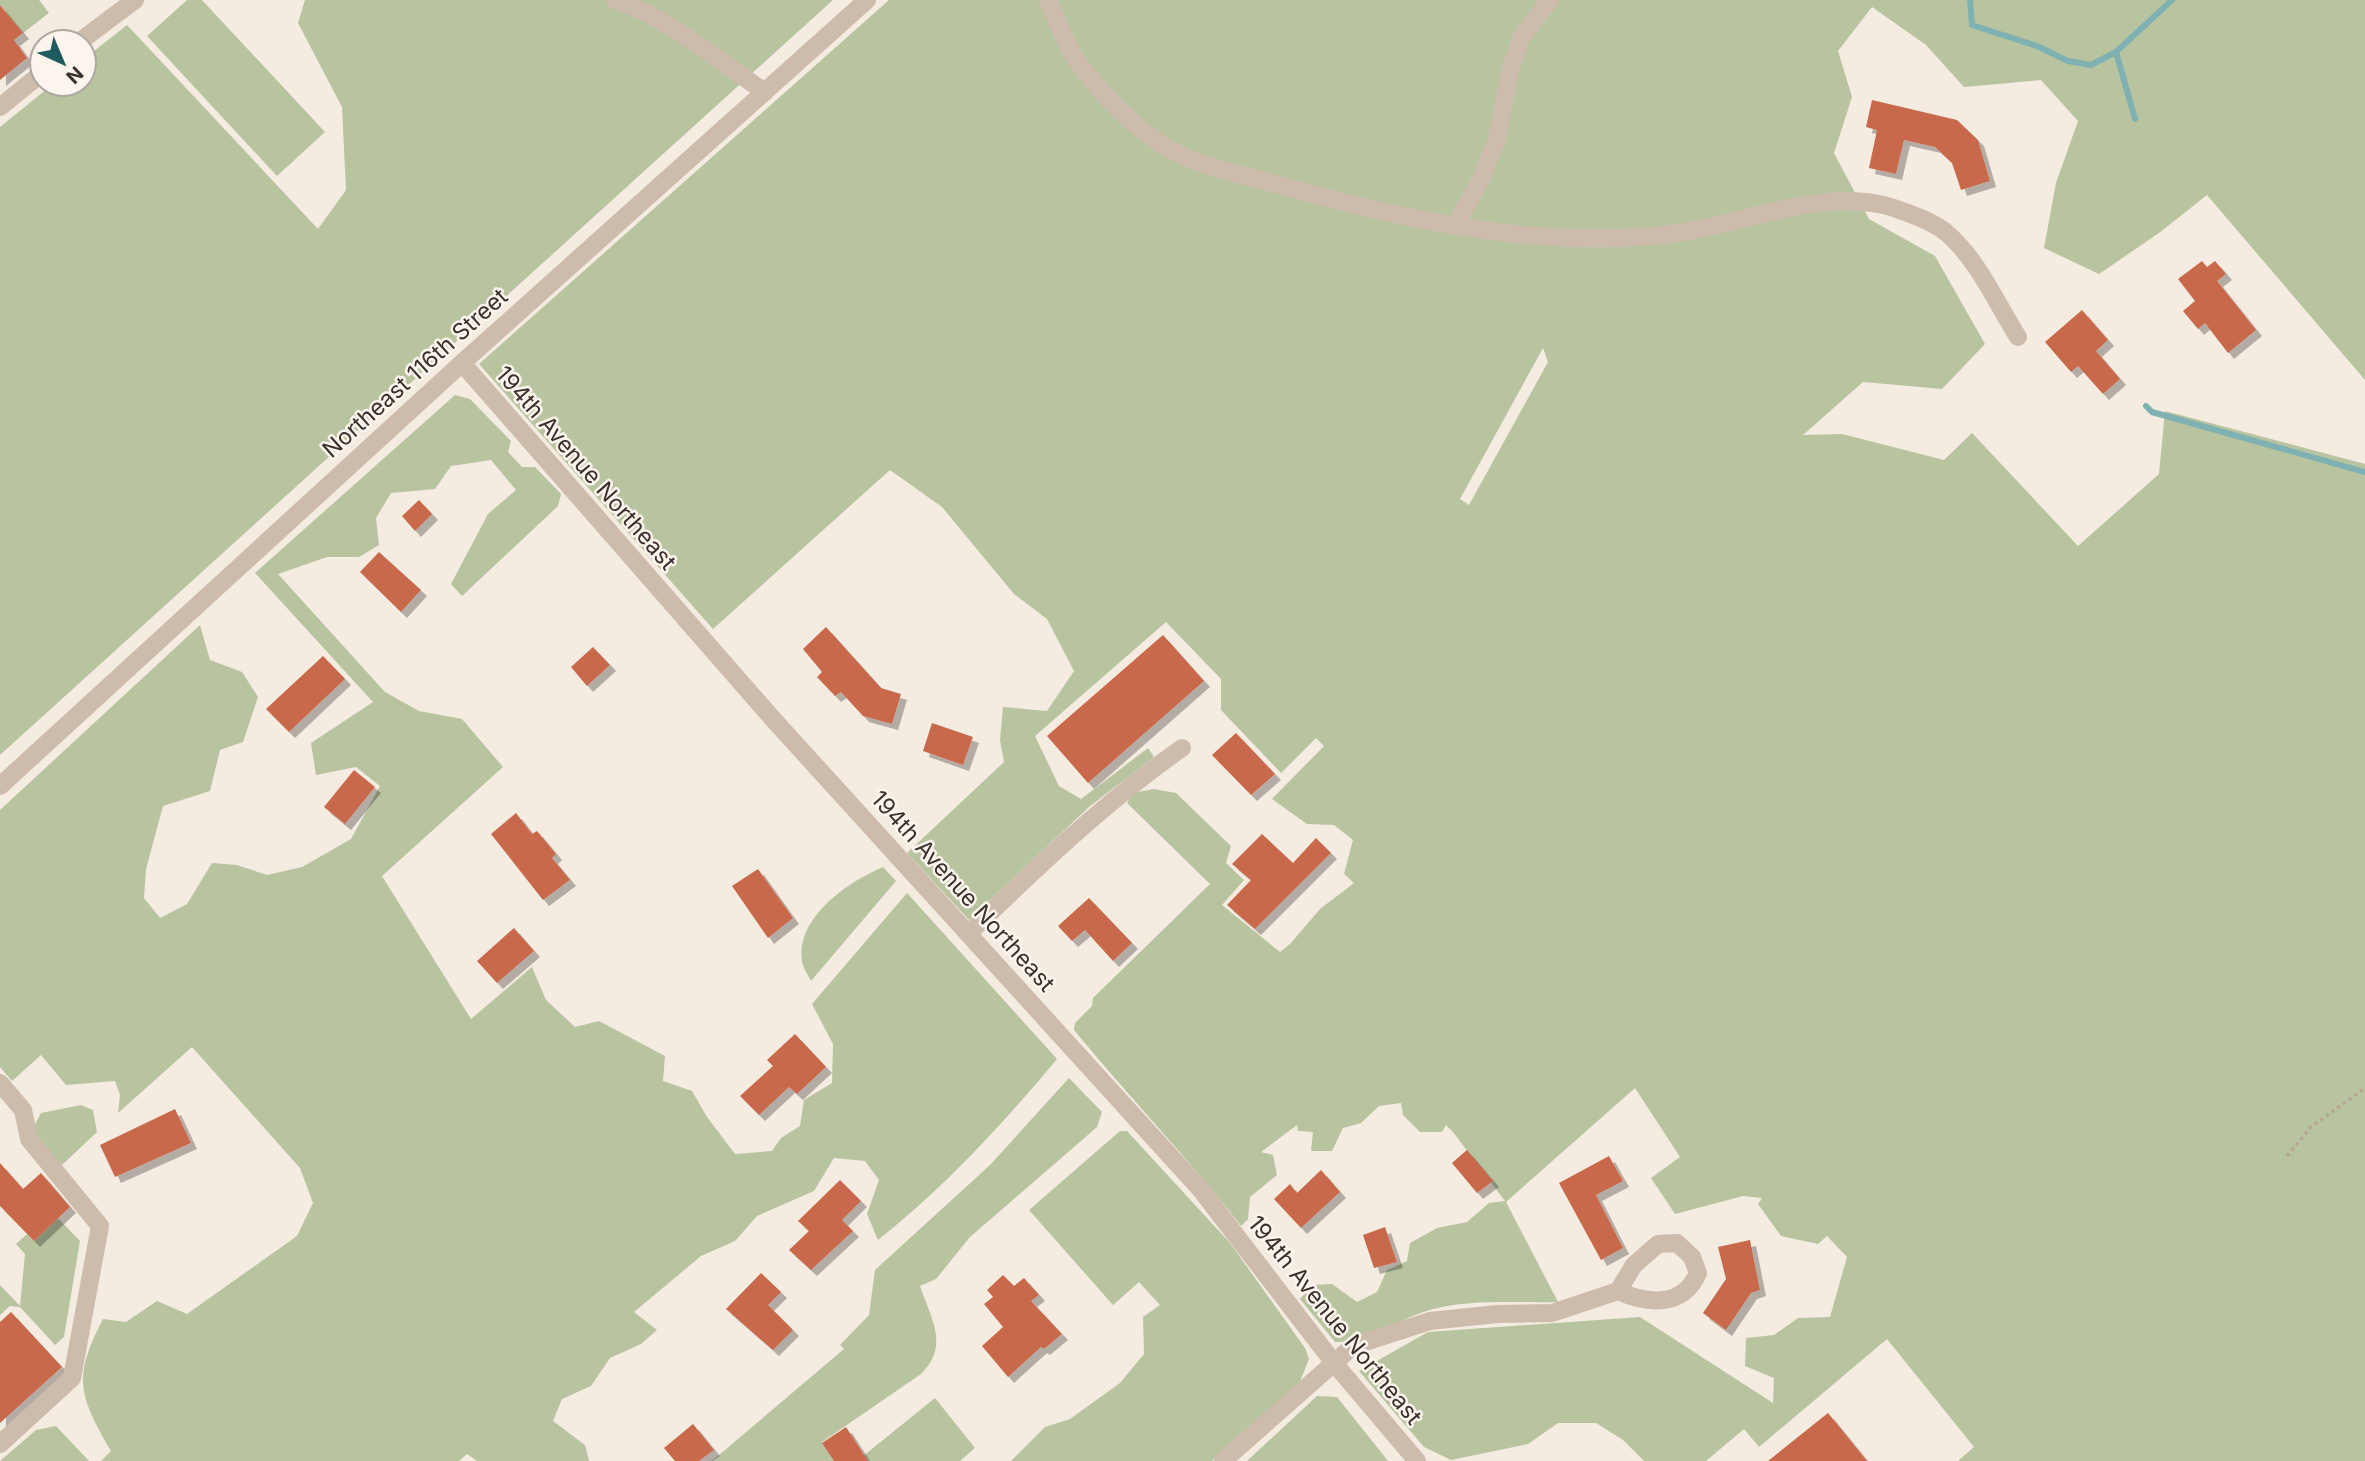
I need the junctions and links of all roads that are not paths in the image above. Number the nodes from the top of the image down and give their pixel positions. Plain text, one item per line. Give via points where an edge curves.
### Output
1 (135, 0) edge
2 (615, 0) edge
3 (867, 0) edge
4 (1048, 0) edge
5 (1550, 0) edge
6 (98, 28) edge
7 (28, 84) edge
8 (765, 92) junction
9 (0, 107) edge
10 (1456, 225) junction
11 (2018, 337) dead end
12 (462, 363) junction
13 (1182, 748) dead end
14 (0, 786) edge
15 (968, 934) junction
16 (0, 1083) edge
17 (1618, 1291) dead end
18 (1334, 1363) junction
19 (0, 1444) edge
20 (1223, 1461) edge
21 (1417, 1461) edge

1 - 6 street
2 - 8 street via 631,5
3 - 8 street, Northeast 116th Street
4 - 10 street via 1076,60 1124,114 1162,145 1206,164 1370,211
5 - 10 street via 1522,36 1497,139
7 - 9 street
8 - 12 street, Northeast 116th Street
10 - 11 street via 1597,237 1682,233 1846,201 1891,207 1947,233 1965,252
12 - 14 street, Northeast 116th Street
12 - 15 street, 194th Avenue Northeast
13 - 15 street via 1035,868
15 - 18 street, 194th Avenue Northeast via 1201,1190
16 - 19 street via 23,1110 29,1139 100,1226 72,1378
17 - 18 street via 1552,1313 1430,1321 1353,1346
18 - 20 street
18 - 21 street, 194th Avenue Northeast

